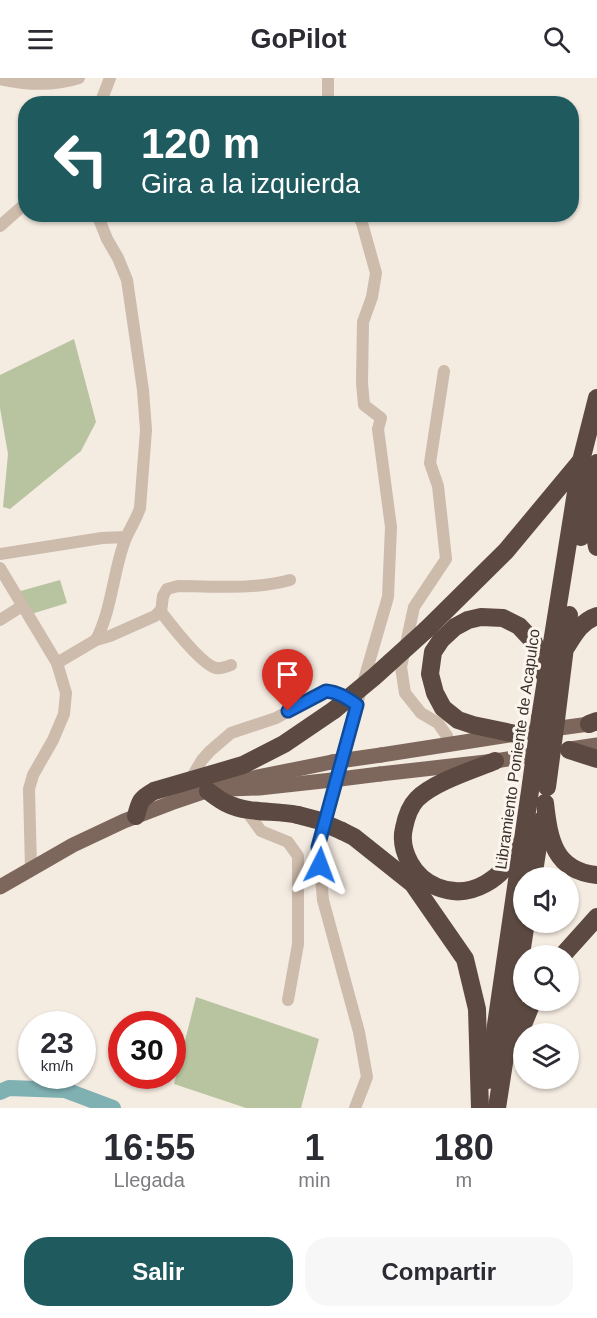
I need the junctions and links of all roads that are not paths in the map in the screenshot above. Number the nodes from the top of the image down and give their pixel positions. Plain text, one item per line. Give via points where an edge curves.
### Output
1 (80, 78) edge
2 (110, 78) edge
3 (328, 78) edge
4 (0, 79) edge
5 (103, 96) edge
6 (328, 96) edge
7 (18, 210) edge
8 (100, 222) edge
9 (362, 222) edge
10 (0, 226) edge
11 (444, 371) dead end
12 (597, 398) edge
13 (589, 462) edge
14 (590, 494) junction
15 (126, 537) junction
16 (597, 547) edge
17 (0, 554) edge
18 (0, 568) edge
19 (290, 580) dead end
20 (22, 606) junction
21 (161, 612) junction
22 (597, 616) edge
23 (0, 620) edge
24 (96, 640) junction
25 (564, 650) junction
26 (57, 663) junction
27 (231, 665) dead end
28 (546, 683) junction
29 (357, 705) junction
30 (548, 719) junction
31 (594, 723) edge
32 (516, 734) junction
33 (449, 744) junction
34 (597, 746) edge
35 (568, 750) junction
36 (597, 759) edge
37 (495, 761) junction
38 (190, 780) junction
39 (213, 789) junction
40 (541, 792) junction
41 (245, 809) junction
42 (136, 816) junction
43 (525, 831) junction
44 (534, 867) edge
45 (31, 868) junction
46 (597, 876) edge
47 (0, 887) edge
48 (597, 917) edge
49 (524, 933) edge
50 (572, 945) edge
51 (288, 1000) dead end
52 (528, 1011) edge
53 (490, 1106) edge
54 (355, 1108) edge

1 - 4 street via 36,84
2 - 5 street
3 - 6 street
7 - 10 street
8 - 15 street via 127,280 146,430 141,507
9 - 29 street via 376,273 363,322 364,405 381,418 378,429 391,526 388,597
11 - 33 street via 430,463 438,486 446,559 414,607 400,667 405,693 421,713 438,723
12 - 13 highway, Libramiento Poniente de Acapulco
13 - 14 highway, Libramiento Poniente de Acapulco
13 - 28 highway, Libramiento Poniente de Acapulco
13 - 38 highway, bridge via 426,630 334,710 254,760
14 - 16 highway
14 - 25 highway, Libramiento Poniente de Acapulco
15 - 17 street
15 - 24 street
18 - 20 street
19 - 21 street via 249,586 178,586 167,589
20 - 23 street
20 - 26 street
21 - 24 street
21 - 27 street via 210,666
22 - 25 highway via 581,626
24 - 26 street
25 - 30 highway, Libramiento Poniente de Acapulco
26 - 45 street via 66,693 64,714 29,789
28 - 30 highway, Libramiento Poniente de Acapulco
28 - 32 highway via 533,641 519,626 503,618 468,620 455,627 433,652 430,674 443,708 473,726
29 - 38 street via 326,691 276,718 231,733 202,760
29 - 54 street via 318,847 323,900 359,1032 367,1077
30 - 40 highway, Libramiento Poniente de Acapulco, bridge
31 - 32 main road
32 - 33 main road
33 - 39 main road, bridge via 283,771
34 - 35 main road
35 - 36 highway
35 - 37 main road
37 - 39 main road, bridge via 260,788
37 - 43 highway via 430,788 415,801 402,835 405,854 414,871 428,883 446,890 465,891 483,886 498,875 513,858
38 - 42 highway via 143,798
39 - 41 highway via 230,805
39 - 42 main road
40 - 43 highway, Libramiento Poniente de Acapulco
40 - 44 highway, Libramiento Poniente de Acapulco
40 - 46 highway via 555,849 572,868
41 - 51 street via 261,831 288,842 298,856 298,944
41 - 53 highway, bridge via 298,814 342,831 413,884 465,959 477,1009
42 - 45 main road
43 - 53 highway, Libramiento Poniente de Acapulco
45 - 47 main road
48 - 50 highway
49 - 53 highway
52 - 53 highway

